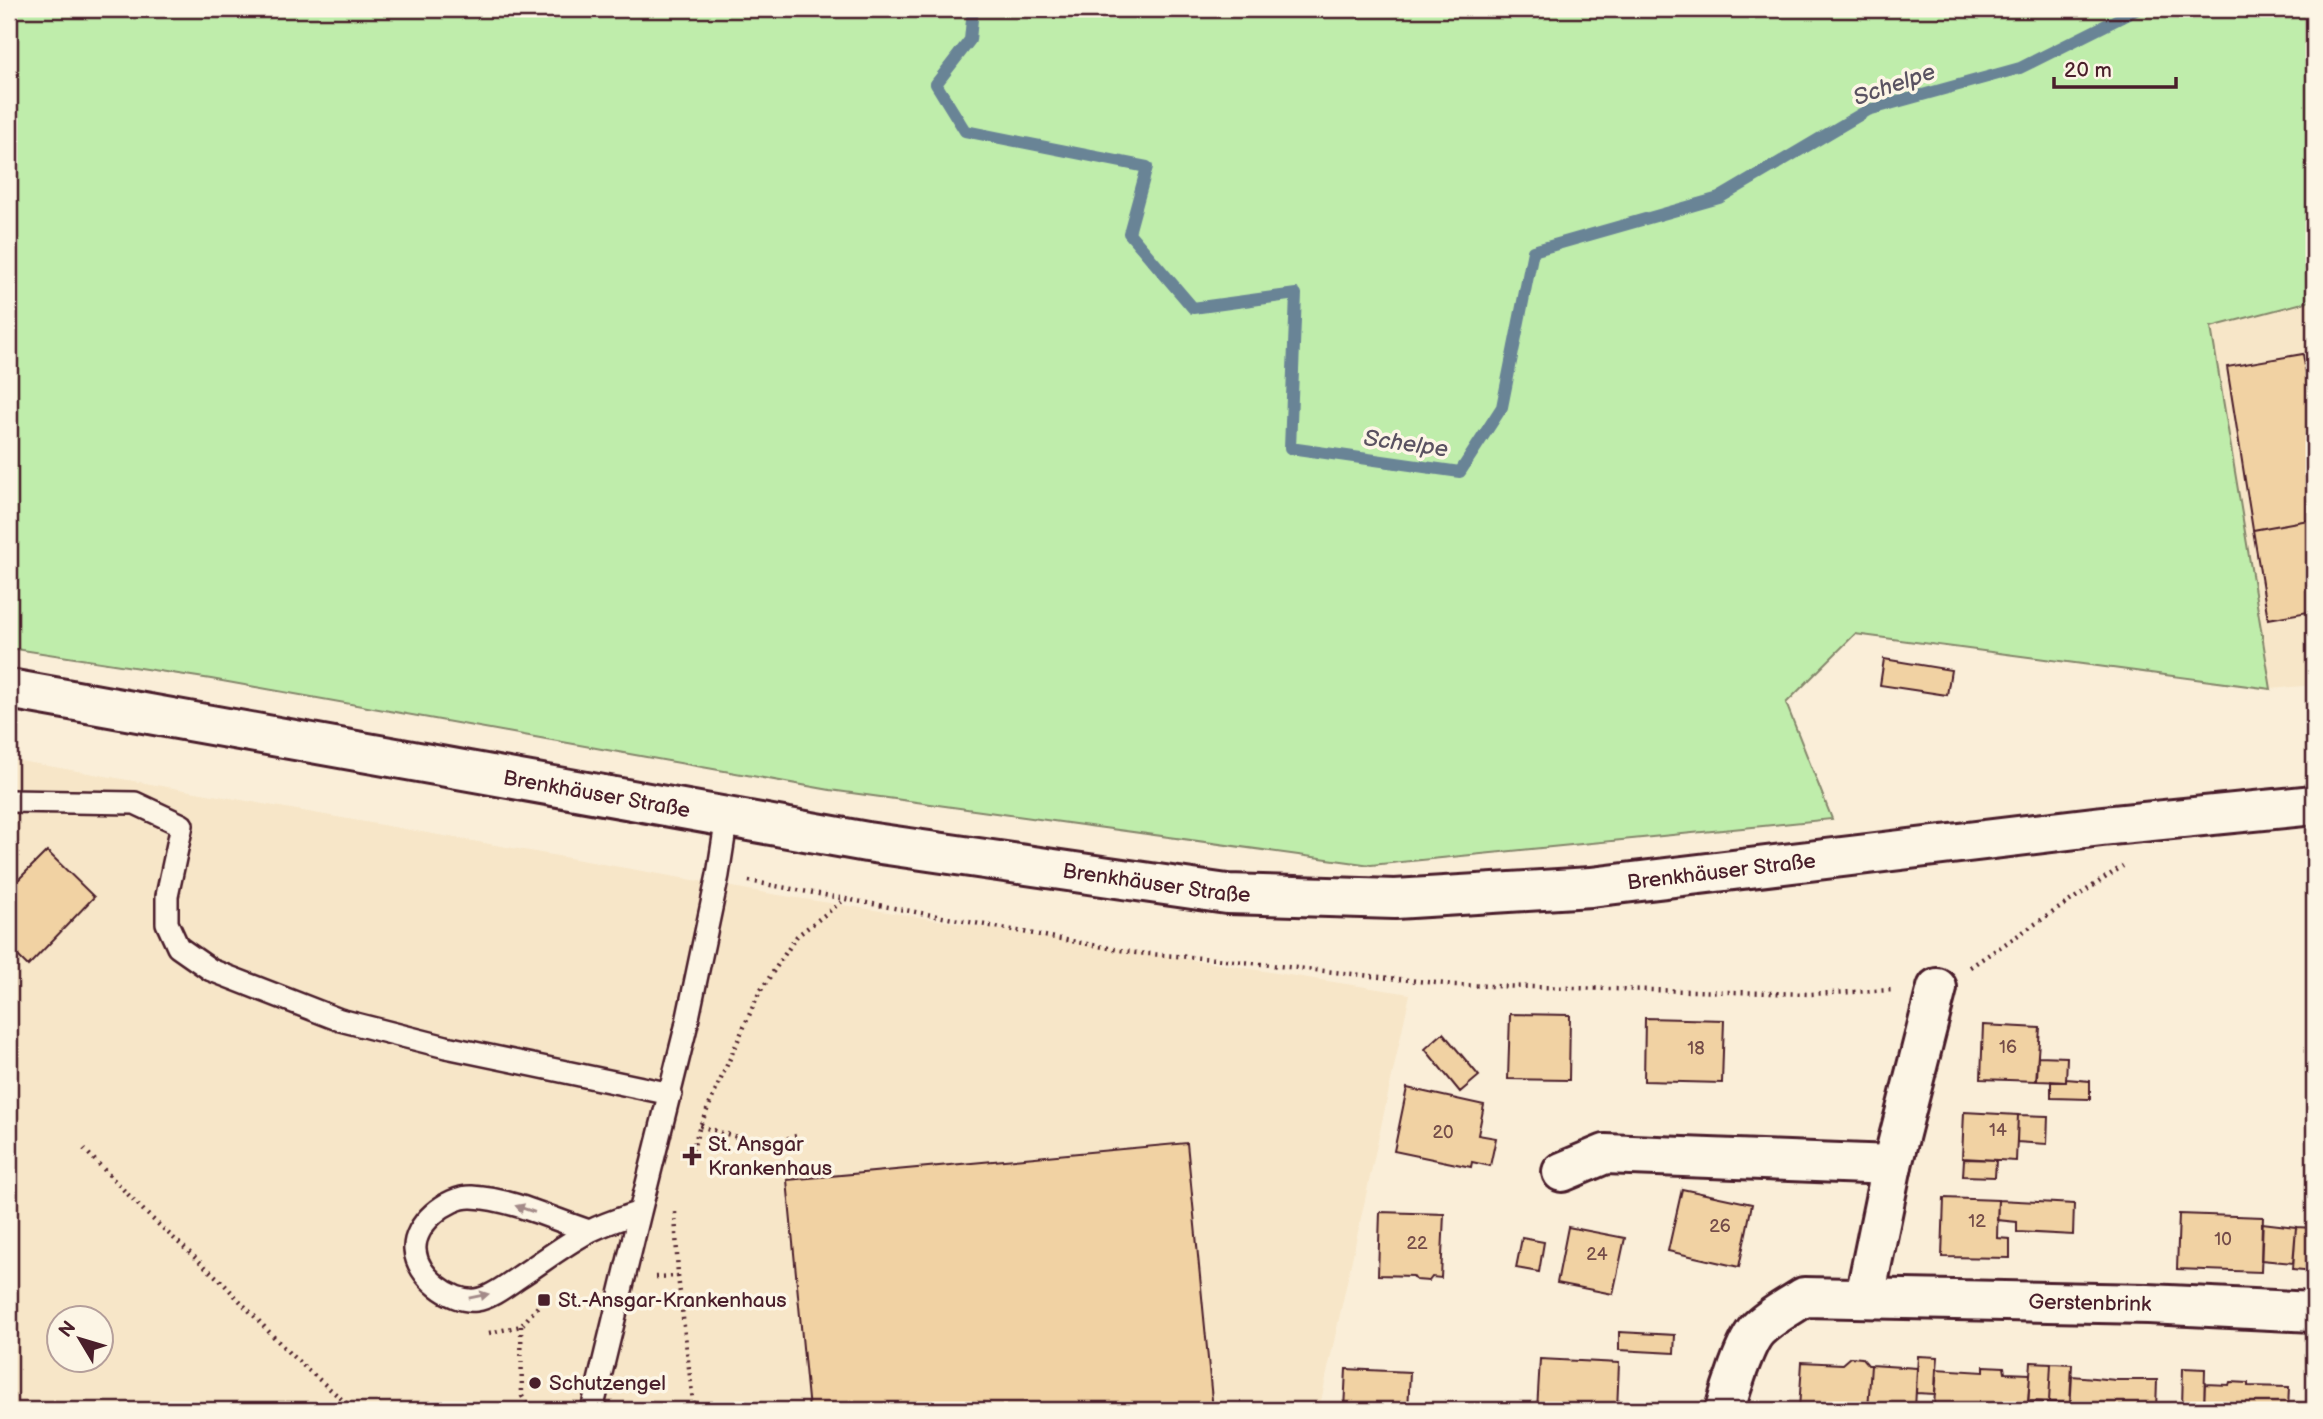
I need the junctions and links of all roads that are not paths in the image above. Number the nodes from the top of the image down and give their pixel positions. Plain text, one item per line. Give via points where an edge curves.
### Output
1 (9, 689) edge
2 (9, 801) edge
3 (2314, 806) edge
4 (727, 817) junction
5 (1937, 988) road end
6 (671, 1094) junction
7 (1892, 1165) junction
8 (1562, 1172) dead end
9 (640, 1212) junction
10 (589, 1231) junction
11 (1865, 1297) junction
12 (2314, 1312) edge
13 (592, 1410) edge
14 (1725, 1410) edge

1 - 4 main road, Brenkhäuser Straße
2 - 6 lane via 135,803 182,825 167,896 167,923 178,947 211,970 340,1020
3 - 4 main road, Brenkhäuser Straße via 2102,826 1591,887 1395,899 1227,894
4 - 6 lane
5 - 7 main road
6 - 9 lane
7 - 8 main road via 1605,1154
7 - 11 main road
9 - 10 lane
9 - 13 lane
10 -> 10 lane via 507,1203 471,1197 438,1209 427,1220 415,1248 419,1265 443,1290 477,1300
11 - 12 main road, Gerstenbrink
11 - 14 main road, Gerstenbrink via 1804,1297 1756,1330

